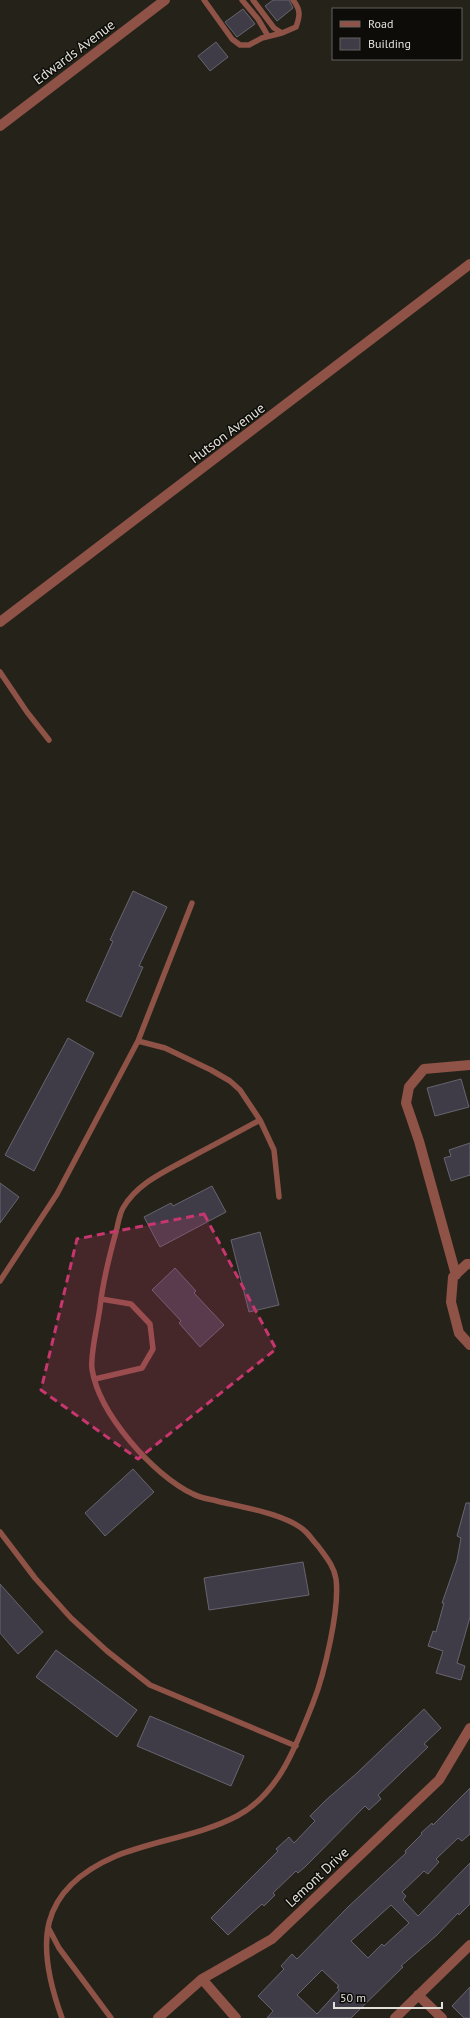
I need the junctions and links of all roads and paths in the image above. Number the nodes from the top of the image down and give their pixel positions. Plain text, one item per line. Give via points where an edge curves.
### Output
1 (165, 0) edge
2 (204, 0) edge
3 (242, 0) edge
4 (253, 0) edge
5 (293, 0) edge
6 (282, 33) junction
7 (268, 36) junction
8 (0, 126) edge
9 (470, 264) edge
10 (0, 622) edge
11 (0, 672) edge
12 (49, 740) dead end
13 (192, 903) dead end
14 (138, 1041) junction
15 (470, 1065) edge
16 (260, 1120) junction
17 (280, 1197) dead end
18 (470, 1264) edge
19 (456, 1276) junction
20 (0, 1281) edge
21 (101, 1299) junction
22 (470, 1345) edge
23 (95, 1379) junction
24 (0, 1532) edge
25 (470, 1728) edge
26 (296, 1746) junction
27 (48, 1927) junction
28 (470, 1945) edge
29 (202, 1978) junction
30 (418, 1996) junction
31 (62, 2018) edge
32 (111, 2018) edge
33 (158, 2018) edge
34 (236, 2018) edge
35 (395, 2018) edge
36 (442, 2018) edge

1 - 8 street, Edwards Avenue
2 - 7 lane via 232,39 240,45 249,45
3 - 7 lane
4 - 6 lane via 274,28
5 - 6 lane via 300,13 299,19 296,27
6 - 7 lane
9 - 10 street, Hutson Avenue
11 - 12 lane
13 - 14 lane
14 - 16 lane via 165,1048 230,1081 240,1090
14 - 20 lane via 57,1194
15 - 19 street via 424,1069 409,1088 406,1103
16 - 17 lane via 274,1150
16 - 21 lane via 152,1179 134,1193 122,1211 104,1272
18 - 19 street
19 - 22 street via 453,1277 451,1302 459,1333
21 - 23 lane via 92,1367
21 - 23 lane via 131,1304 150,1324 153,1348 142,1368
23 - 26 lane via 119,1429 167,1479 196,1496 272,1514 304,1529 330,1562 336,1578 336,1599 322,1681
24 - 26 lane via 35,1578 71,1618 150,1685
25 - 29 street, Lemont Drive via 439,1780 272,1939
26 - 27 lane via 279,1777 266,1792 237,1816 117,1856 88,1871 62,1893 53,1908
27 - 31 lane via 48,1962 52,1988
27 - 32 lane via 58,1948
28 - 30 street
29 - 33 street, Lemont Drive
29 - 34 street
30 - 35 street
30 - 36 street

